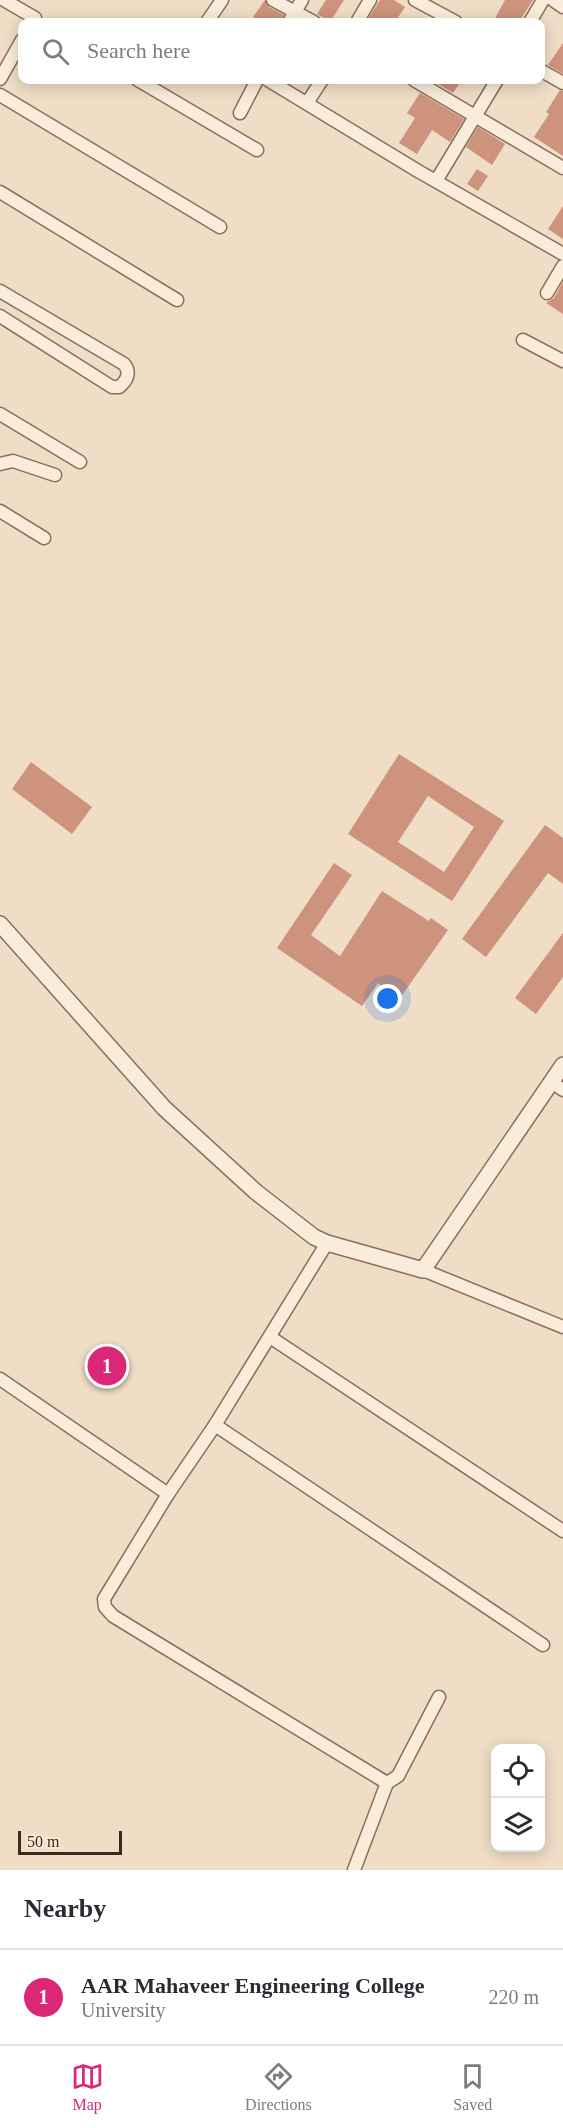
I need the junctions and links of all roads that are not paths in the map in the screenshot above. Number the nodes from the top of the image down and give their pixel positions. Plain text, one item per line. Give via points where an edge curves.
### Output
1 (4, 0) edge
2 (222, 0) edge
3 (273, 0) edge
4 (302, 0) edge
5 (370, 0) edge
6 (416, 0) edge
7 (543, 0) edge
8 (553, 0) edge
9 (563, 7) edge
10 (292, 17) edge
11 (31, 18) edge
12 (210, 18) edge
13 (359, 18) edge
14 (449, 18) edge
15 (532, 18) edge
16 (18, 47) edge
17 (545, 73) edge
18 (0, 79) edge
19 (145, 84) edge
20 (255, 84) edge
21 (275, 84) edge
22 (319, 84) edge
23 (421, 84) edge
24 (495, 84) edge
25 (563, 84) edge
26 (0, 95) edge
27 (307, 103) junction
28 (240, 113) dead end
29 (476, 115) junction
30 (257, 150) dead end
31 (563, 168) edge
32 (436, 182) junction
33 (0, 192) edge
34 (220, 227) dead end
35 (563, 254) edge
36 (563, 266) edge
37 (0, 291) edge
38 (547, 293) dead end
39 (177, 300) dead end
40 (0, 316) edge
41 (523, 340) dead end
42 (563, 361) edge
43 (0, 414) edge
44 (80, 462) dead end
45 (0, 464) edge
46 (55, 475) dead end
47 (0, 511) edge
48 (44, 538) dead end
49 (0, 924) edge
50 (563, 1065) edge
51 (557, 1086) edge
52 (327, 1243) junction
53 (423, 1270) junction
54 (563, 1327) edge
55 (270, 1337) junction
56 (0, 1379) edge
57 (215, 1425) junction
58 (168, 1494) junction
59 (563, 1531) edge
60 (543, 1645) dead end
61 (439, 1697) dead end
62 (387, 1783) junction
63 (354, 1870) edge

1 - 11 street
2 - 12 street
3 - 10 street
4 - 10 street
5 - 13 street
6 - 14 street
7 - 15 street
8 - 9 street
16 - 18 street
17 - 25 street
19 - 30 street
20 - 28 street
21 - 27 street
22 - 27 street
23 - 29 street
24 - 29 street
26 - 34 street
27 - 32 street
29 - 31 street
29 - 32 street
32 - 35 street
33 - 39 street
36 - 38 street
37 - 40 street via 124,364 127,377 119,387 112,387
41 - 42 street
43 - 44 street
45 - 46 street via 13,461
47 - 48 street
49 - 52 street via 164,1108 256,1192
50 - 51 street
51 - 53 street
52 - 53 street
52 - 55 street
53 - 54 street
55 - 57 street
55 - 59 street
56 - 58 street
57 - 58 street
57 - 60 street
58 - 62 street via 104,1599 105,1607 113,1616
61 - 62 street via 398,1776
62 - 63 street

